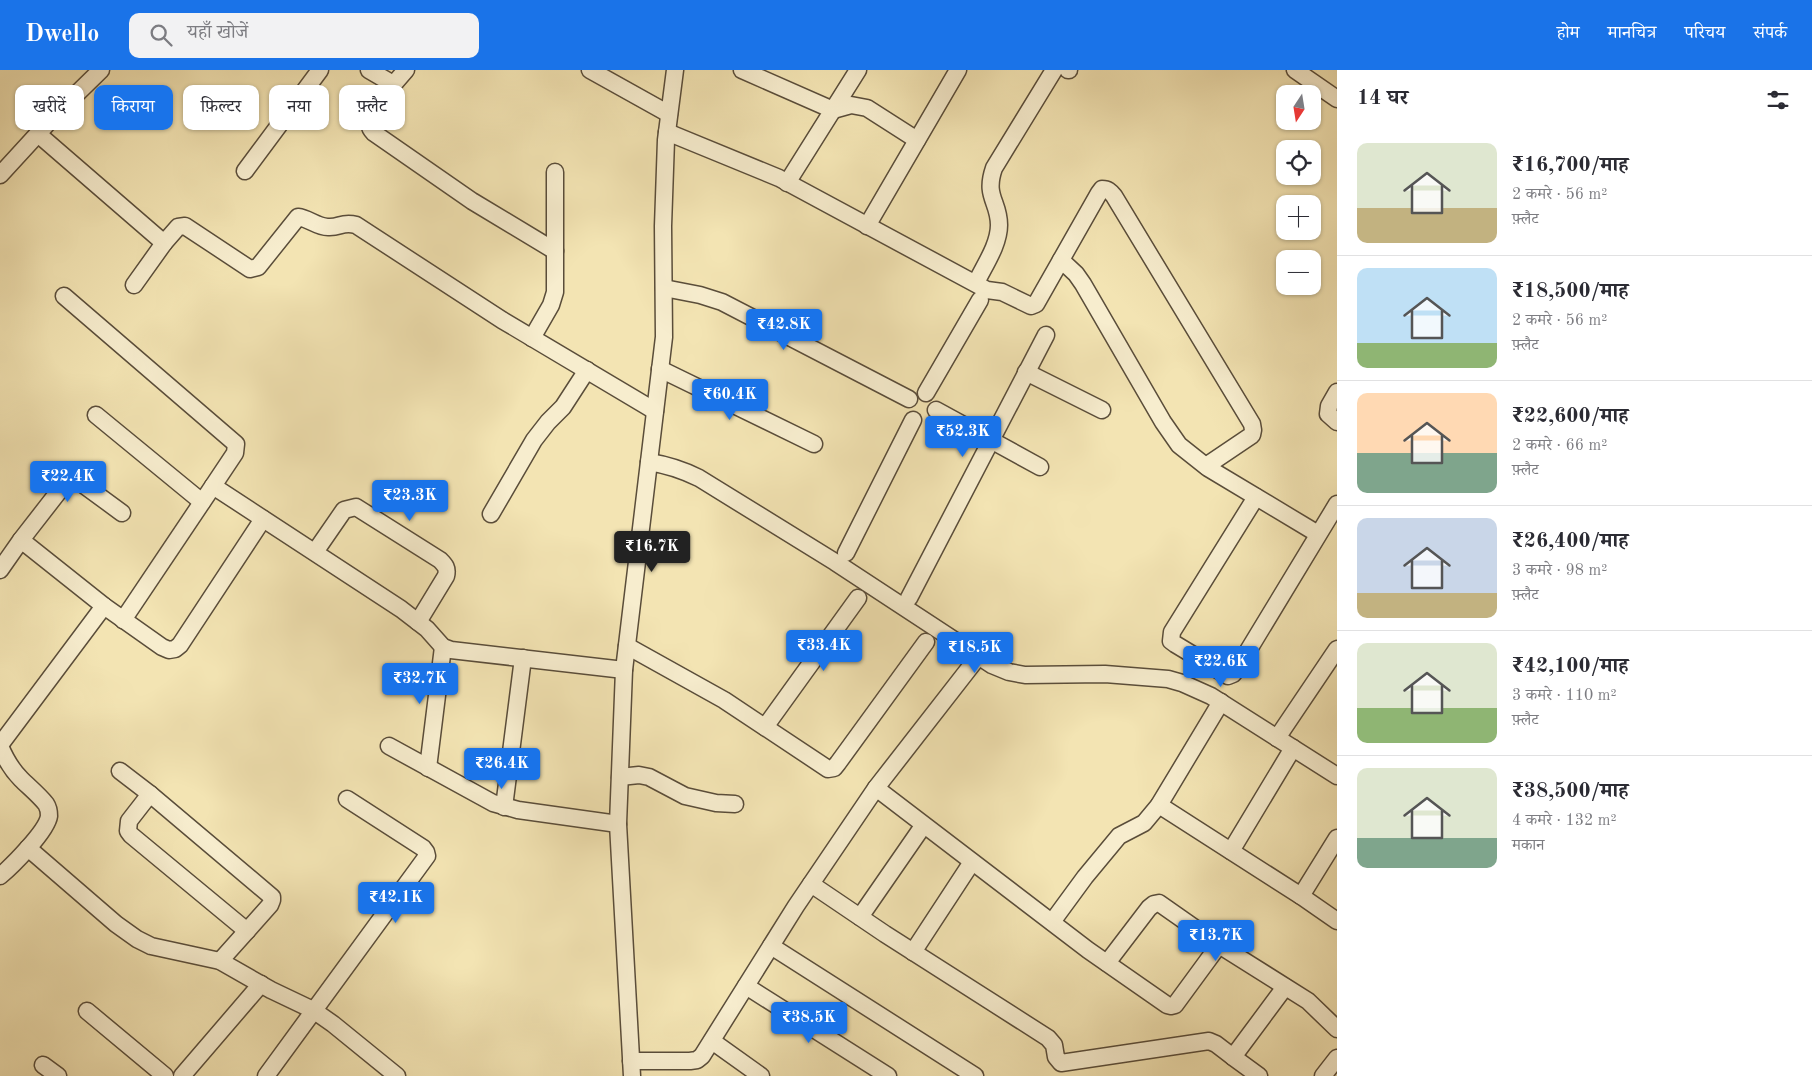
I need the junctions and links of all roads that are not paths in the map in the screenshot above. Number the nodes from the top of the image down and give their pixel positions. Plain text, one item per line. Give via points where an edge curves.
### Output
1 (101, 70) edge
2 (320, 70) edge
3 (369, 70) edge
4 (406, 70) edge
5 (590, 70) edge
6 (675, 70) edge
7 (742, 70) edge
8 (858, 70) edge
9 (958, 70) edge
10 (1054, 70) edge
11 (1295, 70) edge
12 (1312, 75) edge
13 (393, 84) junction
14 (1337, 99) edge
15 (833, 110) junction
16 (669, 114) junction
17 (667, 132) junction
18 (38, 134) junction
19 (917, 140) junction
20 (245, 171) dead end
21 (555, 172) dead end
22 (0, 175) edge
23 (787, 182) junction
24 (867, 226) junction
25 (164, 243) junction
26 (555, 251) junction
27 (1061, 260) junction
28 (134, 285) dead end
29 (664, 288) junction
30 (978, 292) junction
31 (64, 296) dead end
32 (1046, 335) dead end
33 (532, 338) junction
34 (660, 369) junction
35 (587, 370) junction
36 (1026, 372) junction
37 (1337, 392) edge
38 (926, 393) junction
39 (909, 399) junction
40 (936, 410) junction
41 (1102, 410) dead end
42 (656, 411) junction
43 (96, 415) dead end
44 (913, 420) junction
45 (1337, 422) edge
46 (990, 439) junction
47 (814, 444) dead end
48 (649, 462) junction
49 (1206, 466) junction
50 (1040, 467) dead end
51 (213, 486) junction
52 (1256, 497) junction
53 (202, 502) junction
54 (1337, 504) edge
55 (122, 513) dead end
56 (491, 514) dead end
57 (263, 519) junction
58 (1318, 534) junction
59 (21, 540) junction
60 (315, 552) junction
61 (846, 553) dead end
62 (0, 570) edge
63 (858, 598) dead end
64 (910, 598) dead end
65 (104, 606) junction
66 (123, 620) junction
67 (418, 622) junction
68 (926, 642) dead end
69 (627, 646) junction
70 (443, 647) junction
71 (978, 657) junction
72 (523, 658) junction
73 (1334, 658) edge
74 (1201, 660) junction
75 (1215, 669) junction
76 (624, 670) junction
77 (1193, 687) junction
78 (1221, 702) junction
79 (765, 727) junction
80 (1277, 738) junction
81 (0, 746) edge
82 (389, 746) dead end
83 (1293, 748) junction
84 (428, 768) junction
85 (120, 771) dead end
86 (1337, 776) edge
87 (620, 777) junction
88 (876, 788) junction
89 (150, 794) junction
90 (347, 799) dead end
91 (735, 804) dead end
92 (1159, 805) junction
93 (504, 807) junction
94 (618, 824) junction
95 (923, 826) junction
96 (1337, 838) edge
97 (28, 848) junction
98 (1231, 851) junction
99 (972, 862) junction
100 (3, 870) edge
101 (811, 884) junction
102 (1301, 896) junction
103 (860, 918) junction
104 (1337, 921) edge
105 (1052, 922) junction
106 (247, 931) junction
107 (1219, 945) junction
108 (771, 946) junction
109 (913, 952) junction
110 (220, 961) junction
111 (1108, 963) junction
112 (261, 984) junction
113 (746, 986) junction
114 (1285, 987) junction
115 (313, 1010) junction
116 (87, 1011) dead end
117 (1337, 1029) edge
118 (712, 1042) junction
119 (1233, 1057) junction
120 (1337, 1058) edge
121 (43, 1064) dead end
122 (632, 1069) edge
123 (58, 1076) edge
124 (164, 1076) edge
125 (182, 1076) edge
126 (266, 1076) edge
127 (397, 1076) edge
128 (761, 1076) edge
129 (888, 1076) edge
130 (975, 1076) edge
131 (1259, 1076) edge
132 (1323, 1076) edge

1 - 18 street
2 - 20 street
3 - 13 street
4 - 13 street
5 - 16 street
6 - 16 street
7 - 15 street
8 - 15 street
9 - 19 street
10 - 30 street via 994,168 990,194 999,224
11 - 12 street
12 - 14 street
13 - 26 street via 372,116 369,124 374,133 472,202
15 - 19 street via 851,106 867,108
15 - 23 street
16 - 17 street
17 - 23 street
17 - 29 street
18 - 22 street
18 - 25 street
19 - 24 street
21 - 26 street
23 - 24 street
24 - 30 street
25 - 28 street
25 - 33 street via 178,227 185,226 254,269 298,217 332,228 350,223
26 - 33 street via 552,306
27 - 30 street via 1034,306 1002,292
27 - 49 street via 1083,284 1179,445
27 - 49 street via 1099,193 1106,189 1110,191 1252,424 1252,435
29 - 34 street
29 - 39 street via 722,302
30 - 38 street
31 - 51 street via 236,444 235,453
32 - 36 street
33 - 35 street
34 - 42 street
34 - 47 street
35 - 42 street
35 - 56 street via 563,407 534,440
36 - 41 street
36 - 46 street
37 - 45 street via 1328,410
38 - 39 street via 916,393
38 - 40 street via 934,400
39 - 44 street via 906,408
40 - 44 street via 927,422
40 - 46 street
42 - 48 street
43 - 53 street
44 - 61 street
46 - 50 street
46 - 64 street
48 - 69 street
48 - 71 street via 699,478
49 - 52 street
51 - 53 street
51 - 57 street
52 - 58 street
52 - 74 street via 1172,632 1172,641
53 - 66 street
54 - 58 street
55 - 59 street via 70,477
57 - 60 street
57 - 66 street via 175,649 162,647
58 - 75 street via 1237,669 1228,676
59 - 62 street
59 - 65 street
60 - 67 street
60 - 67 street via 344,510 356,506 440,560 447,571 446,576
63 - 79 street
65 - 66 street
65 - 81 street
67 - 70 street
68 - 79 street via 834,768 822,766
69 - 76 street
69 - 79 street via 724,700
70 - 72 street
70 - 84 street
71 - 77 street via 1008,672 1025,675 1106,674 1168,679
71 - 88 street
72 - 76 street
72 - 93 street
73 - 80 street
74 - 75 street
74 - 77 street
75 - 77 street
76 - 87 street
77 - 78 street
78 - 80 street
78 - 92 street
80 - 83 street
81 - 97 street via 18,777 48,810 46,822
82 - 84 street
83 - 86 street
83 - 98 street
84 - 93 street
85 - 89 street
87 - 91 street via 649,777 685,796 716,804
87 - 94 street
88 - 95 street
88 - 101 street
89 - 106 street via 129,821 128,831
89 - 106 street via 272,897 270,905
90 - 115 street via 423,848 427,856
92 - 98 street
92 - 105 street via 1144,823 1119,836
93 - 94 street
94 - 122 street
95 - 99 street
95 - 103 street
96 - 102 street
97 - 100 street
97 - 110 street via 136,939 151,946
98 - 102 street
99 - 105 street
99 - 109 street
101 - 103 street
101 - 108 street
102 - 104 street
103 - 109 street
105 - 111 street
106 - 110 street
107 - 111 street via 1159,903 1149,908
107 - 111 street via 1171,1006
107 - 114 street
108 - 113 street
108 - 130 street
109 - 119 street via 1048,1038 1061,1063 1209,1041
110 - 112 street
112 - 115 street
112 - 125 street
113 - 118 street
113 - 129 street
114 - 117 street via 1314,1006
114 - 119 street
115 - 126 street
115 - 127 street
116 - 124 street
118 - 122 street via 697,1060
118 - 128 street
119 - 131 street
120 - 132 street
121 - 123 street

